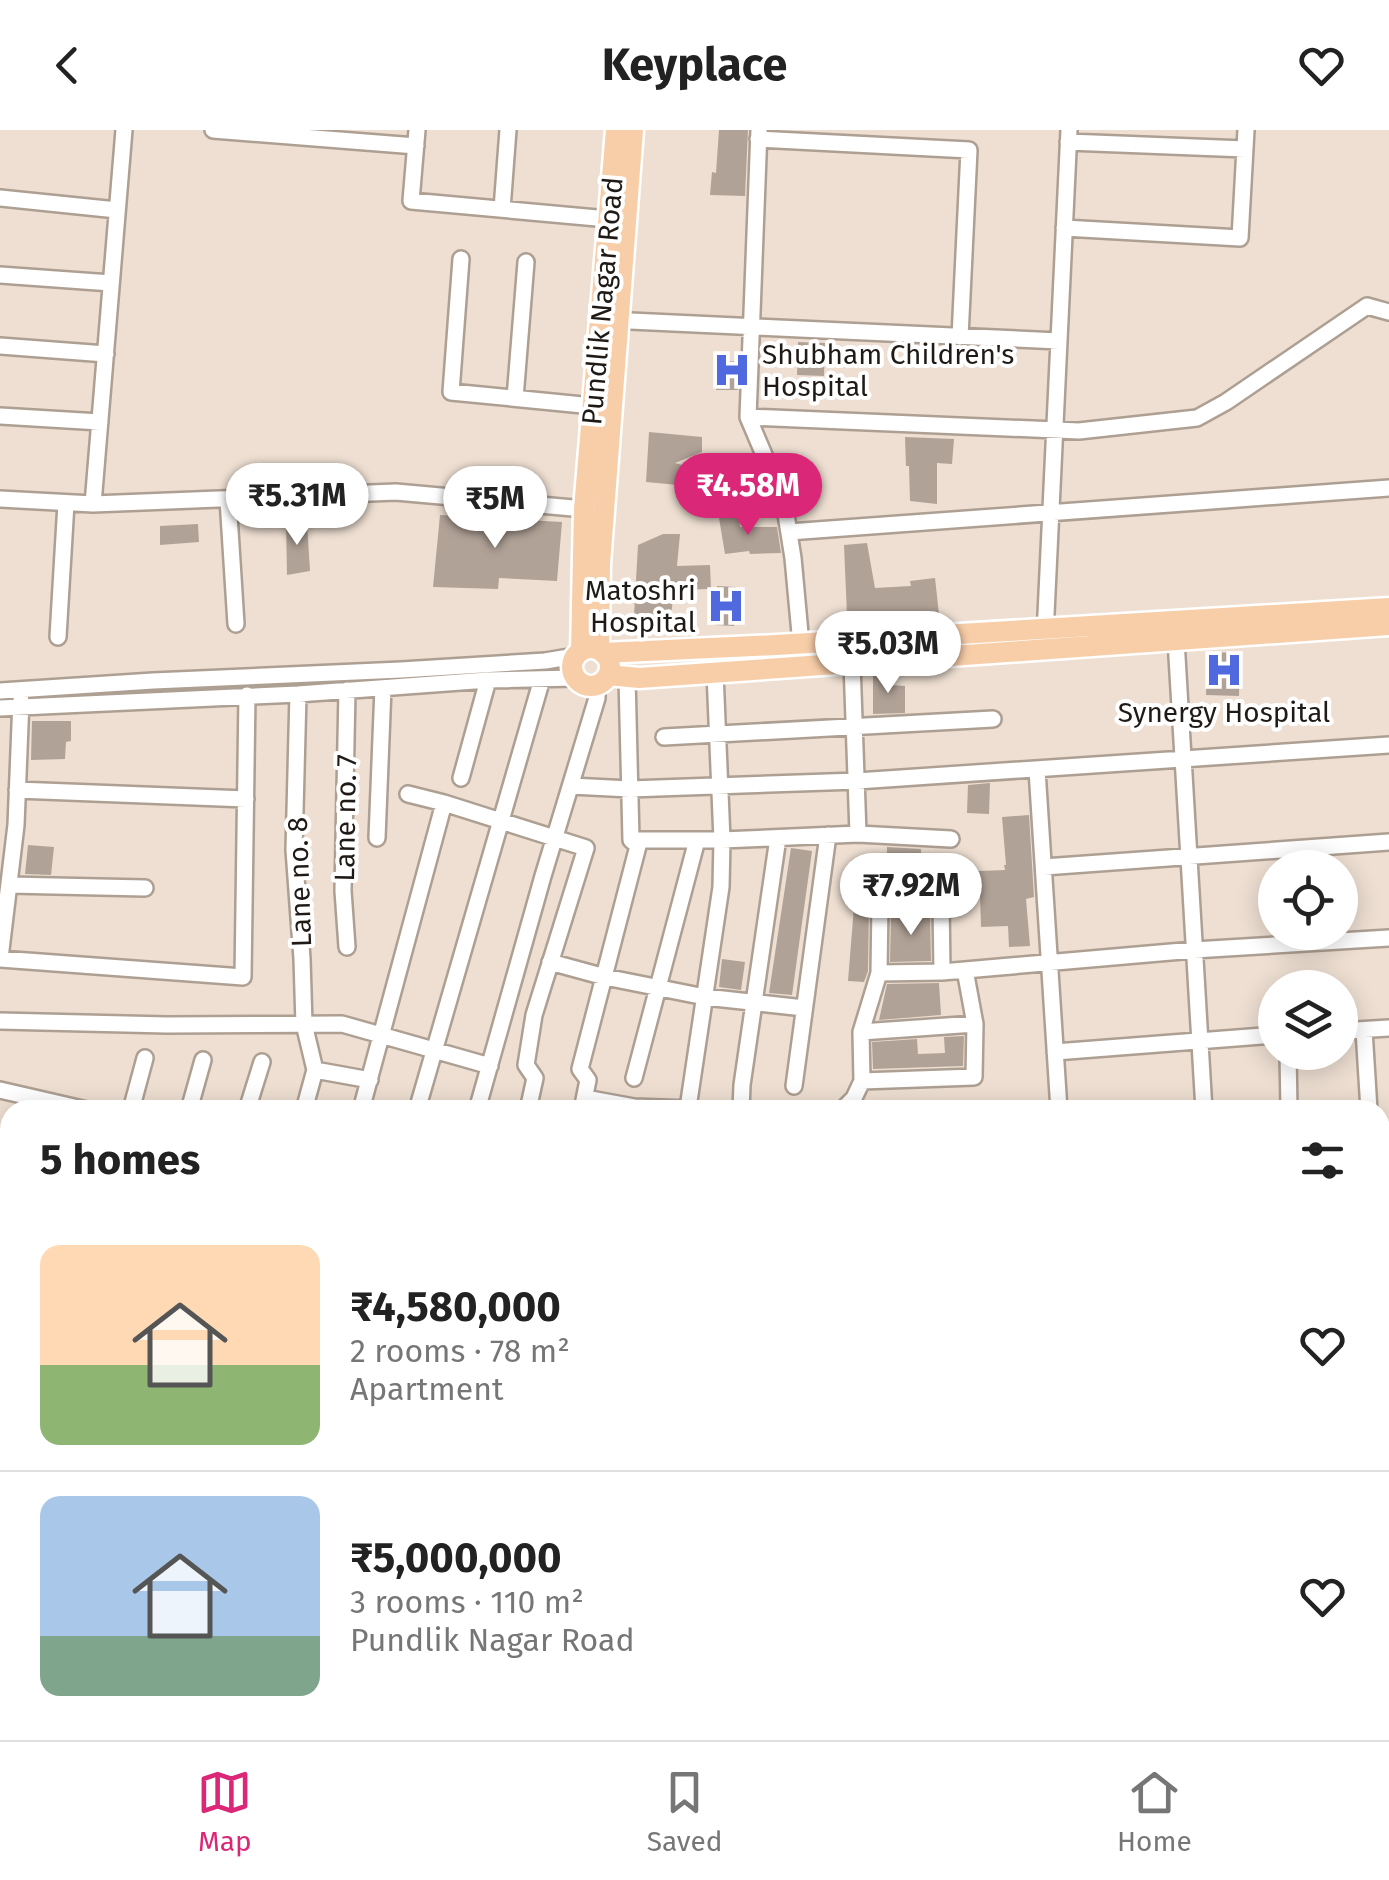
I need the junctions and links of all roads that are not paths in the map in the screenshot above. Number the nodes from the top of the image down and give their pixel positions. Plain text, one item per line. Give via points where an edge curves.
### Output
1 (124, 130) edge
2 (213, 130) edge
3 (508, 130) edge
4 (616, 130) edge
5 (633, 130) edge
6 (1246, 130) edge
7 (759, 134) edge
8 (1069, 136) edge
9 (416, 138) edge
10 (1245, 148) junction
11 (0, 198) edge
12 (117, 210) junction
13 (502, 210) junction
14 (608, 219) junction
15 (1064, 228) junction
16 (461, 259) dead end
17 (526, 262) dead end
18 (0, 274) edge
19 (111, 283) junction
20 (1389, 312) edge
21 (610, 320) junction
22 (751, 328) junction
23 (960, 337) junction
24 (1059, 341) junction
25 (0, 346) edge
26 (106, 354) junction
27 (515, 398) junction
28 (593, 406) junction
29 (0, 416) edge
30 (748, 417) junction
31 (100, 422) junction
32 (1055, 428) junction
33 (1389, 488) edge
34 (0, 499) edge
35 (228, 499) junction
36 (66, 502) junction
37 (93, 504) junction
38 (594, 510) junction
39 (1051, 514) junction
40 (789, 532) junction
41 (1389, 608) edge
42 (236, 624) dead end
43 (1389, 625) edge
44 (58, 637) dead end
45 (1045, 639) junction
46 (1176, 640) junction
47 (801, 644) junction
48 (586, 657) junction
49 (852, 663) junction
50 (803, 666) junction
51 (716, 672) junction
52 (414, 678) junction
53 (542, 679) junction
54 (610, 679) junction
55 (488, 680) junction
56 (383, 688) junction
57 (347, 690) junction
58 (0, 691) edge
59 (298, 694) junction
60 (247, 696) junction
61 (21, 700) junction
62 (0, 708) edge
63 (993, 719) dead end
64 (855, 727) junction
65 (718, 734) junction
66 (664, 737) dead end
67 (1389, 745) edge
68 (1183, 760) junction
69 (1038, 770) junction
70 (461, 778) dead end
71 (857, 780) junction
72 (571, 786) junction
73 (720, 786) junction
74 (630, 789) junction
75 (17, 790) junction
76 (408, 794) dead end
77 (246, 799) junction
78 (444, 802) junction
79 (500, 820) junction
80 (858, 834) junction
81 (828, 835) junction
82 (376, 838) dead end
83 (555, 838) junction
84 (778, 838) junction
85 (631, 840) junction
86 (698, 840) junction
87 (722, 840) junction
88 (951, 840) dead end
89 (1389, 842) edge
90 (1189, 857) junction
91 (1044, 867) junction
92 (9, 884) junction
93 (145, 888) dead end
94 (1389, 938) edge
95 (347, 947) dead end
96 (1194, 950) junction
97 (0, 959) edge
98 (550, 962) junction
99 (1050, 963) junction
100 (966, 970) junction
101 (879, 972) junction
102 (942, 972) junction
103 (604, 977) junction
104 (658, 988) junction
105 (704, 997) junction
106 (754, 1003) junction
107 (804, 1008) junction
108 (0, 1021) edge
109 (304, 1024) junction
110 (975, 1024) junction
111 (1389, 1028) edge
112 (1358, 1030) edge
113 (1364, 1030) junction
114 (861, 1032) junction
115 (382, 1035) junction
116 (1258, 1036) edge
117 (1199, 1040) junction
118 (434, 1050) junction
119 (1055, 1052) junction
120 (146, 1058) dead end
121 (203, 1060) dead end
122 (262, 1062) dead end
123 (490, 1066) junction
124 (315, 1070) junction
125 (1288, 1070) edge
126 (634, 1078) dead end
127 (370, 1080) junction
128 (862, 1082) junction
129 (794, 1086) dead end
130 (134, 1100) edge
131 (192, 1100) edge
132 (250, 1100) edge
133 (307, 1100) edge
134 (364, 1100) edge
135 (420, 1100) edge
136 (480, 1100) edge
137 (530, 1100) edge
138 (584, 1100) edge
139 (689, 1100) edge
140 (741, 1100) edge
141 (852, 1100) edge
142 (1058, 1100) edge
143 (1203, 1100) edge
144 (1288, 1100) edge
145 (1368, 1100) edge

1 - 12 street
2 - 9 street
3 - 13 street
4 - 14 main road, Pundlik Nagar Road
5 - 21 main road, Pundlik Nagar Road
6 - 10 street
7 - 22 street
7 - 23 street via 969,150
8 - 10 street
8 - 15 street
9 - 13 street via 411,202
10 - 15 street via 1240,238
11 - 12 street
12 - 19 street
13 - 14 street
14 - 21 main road, Pundlik Nagar Road
15 - 24 street
16 - 27 street via 451,392
17 - 27 street
18 - 19 street
19 - 26 street
20 - 32 street via 1367,306 1197,418
21 - 22 street
21 - 28 main road, Pundlik Nagar Road
21 - 38 main road, Pundlik Nagar Road
22 - 23 street
22 - 30 street
23 - 24 street
24 - 32 street
25 - 26 street
26 - 31 street
27 - 28 street
28 - 38 main road, Pundlik Nagar Road
29 - 31 street
30 - 32 street
30 - 40 street via 784,502
31 - 37 street
32 - 39 street
33 - 39 street
34 - 36 street
35 - 37 street
35 - 38 street via 396,492
35 - 42 street
36 - 37 street
36 - 44 street
38 - 48 main road, Pundlik Nagar Road
39 - 40 street
39 - 45 street
40 - 47 street
41 - 45 main road
43 - 46 main road
45 - 46 main road
45 - 47 main road
45 - 49 main road
46 - 68 street
47 - 48 main road
47 - 50 street
48 - 52 street
48 - 53 street
48 - 54 main road, Pundlik Nagar Road via 610,667
48 - 54 main road via 581,684
49 - 50 main road
49 - 64 street
50 - 51 main road
51 - 54 main road
51 - 65 street
52 - 55 street
52 - 56 street
52 - 61 street via 153,680
53 - 55 street
53 - 79 street
54 - 72 street via 597,698
54 - 74 street
55 - 70 street
56 - 57 street
56 - 82 street
57 - 59 street
57 - 95 street, Lane no. 7
58 - 61 street
59 - 60 street
59 - 109 street, Lane no. 8 via 294,850
60 - 61 street
60 - 77 street
61 - 62 street
61 - 75 street
63 - 64 street
64 - 65 street
64 - 71 street
65 - 66 street
65 - 73 street
67 - 68 street
68 - 69 street
68 - 90 street
69 - 71 street
69 - 91 street
71 - 73 street
71 - 80 street
72 - 74 street
72 - 83 street
73 - 74 street
73 - 87 street
74 - 85 street
75 - 77 street
75 - 92 street
76 - 78 street
77 - 97 street via 243,977
78 - 79 street
78 - 115 street
79 - 83 street
79 - 118 street
80 - 81 street
80 - 88 street
81 - 84 street
81 - 107 street
83 - 98 street via 586,848
83 - 123 street
84 - 87 street
84 - 106 street
85 - 86 street
85 - 103 street via 638,846
86 - 87 street
86 - 104 street
87 - 105 street
89 - 90 street
90 - 91 street
90 - 96 street
91 - 99 street
92 - 93 street
92 - 97 street
94 - 96 street
96 - 99 street
96 - 117 street
98 - 103 street
98 - 137 street via 529,1040 526,1066 535,1078
99 - 100 street
99 - 119 street
100 - 102 street
100 - 110 street
101 - 102 street
101 - 102 street via 880,903 941,900
101 - 114 street
103 - 104 street
103 - 138 street via 580,1069 588,1080
104 - 105 street
104 - 126 street
105 - 106 street
105 - 139 street
106 - 107 street
106 - 140 street
107 - 129 street
108 - 109 street
109 - 115 street via 342,1024
109 - 124 street, Lane no. 8
110 - 114 street
110 - 128 street via 974,1077
111 - 113 street
112 - 113 street
113 - 145 street
114 - 128 street
115 - 118 street
115 - 127 street
116 - 117 street
117 - 119 street
117 - 143 street
118 - 123 street
118 - 135 street
119 - 142 street
120 - 130 street
121 - 131 street
122 - 132 street
123 - 136 street
124 - 127 street
124 - 133 street
125 - 144 street
127 - 134 street
128 - 141 street

